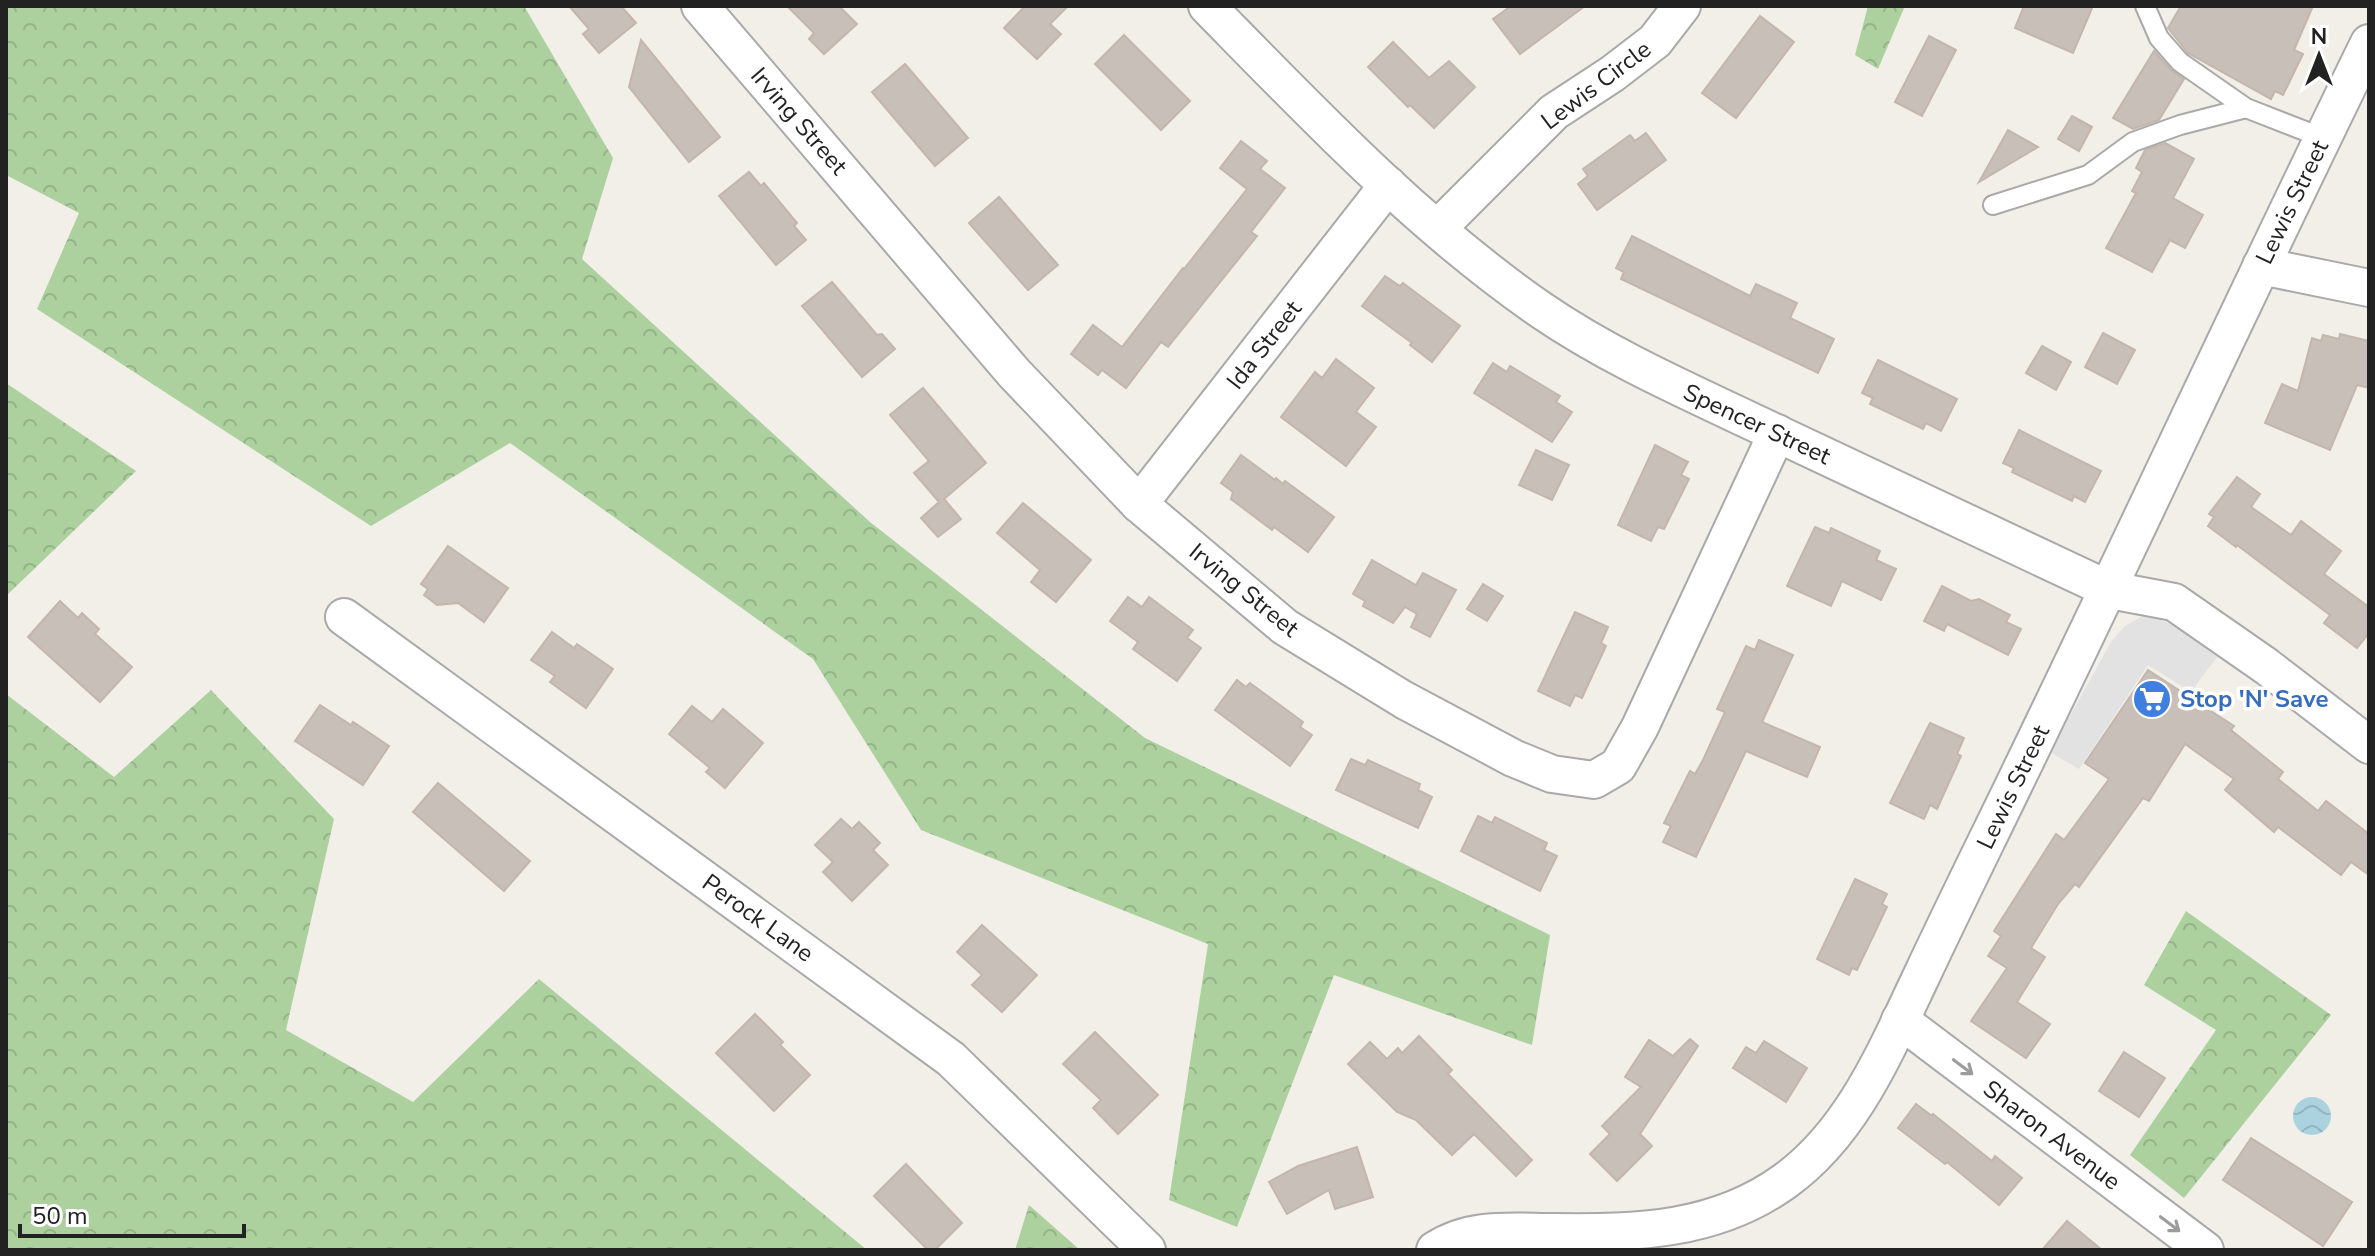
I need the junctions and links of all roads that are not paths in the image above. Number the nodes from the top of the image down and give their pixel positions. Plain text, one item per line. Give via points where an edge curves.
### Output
1 (700, 6) edge
2 (1207, 6) edge
3 (1682, 6) edge
4 (2145, 6) edge
5 (2369, 43) edge
6 (2246, 108) junction
7 (2323, 138) junction
8 (1388, 185) junction
9 (1993, 205) dead end
10 (1438, 228) junction
11 (2261, 266) junction
12 (2369, 288) edge
13 (1777, 433) junction
14 (1139, 504) junction
15 (2110, 590) junction
16 (344, 617) dead end
17 (2369, 745) edge
18 (1900, 1020) junction
19 (1147, 1250) edge
20 (1435, 1250) edge
21 (2205, 1250) edge

1 - 14 street, Irving Street via 1014,373
2 - 8 street, Spencer Street
3 - 10 street, Lewis Circle via 1655,41 1554,112
4 - 6 lane via 2159,38 2180,62
5 - 7 street, Lewis Street
6 - 7 lane
6 - 9 lane via 2133,142 2088,175
7 - 11 street, Lewis Street
8 - 10 street, Spencer Street
8 - 14 street, Ida Street
10 - 13 street, Spencer Street via 1544,311 1612,352
11 - 12 street
11 - 15 street, Lewis Street
13 - 14 street, Irving Street via 1640,727 1618,766 1594,780 1552,774 1513,758 1404,700 1285,627
13 - 15 street, Spencer Street
15 - 17 street, Spencer Street via 2174,602
15 - 18 street, Lewis Street
16 - 19 street, Perock Lane via 951,1059
18 - 20 street, Lewis Street via 1846,1120 1820,1151 1758,1199 1716,1218 1677,1226 1494,1231 1449,1241
18 -> 21 street, Sharon Avenue

